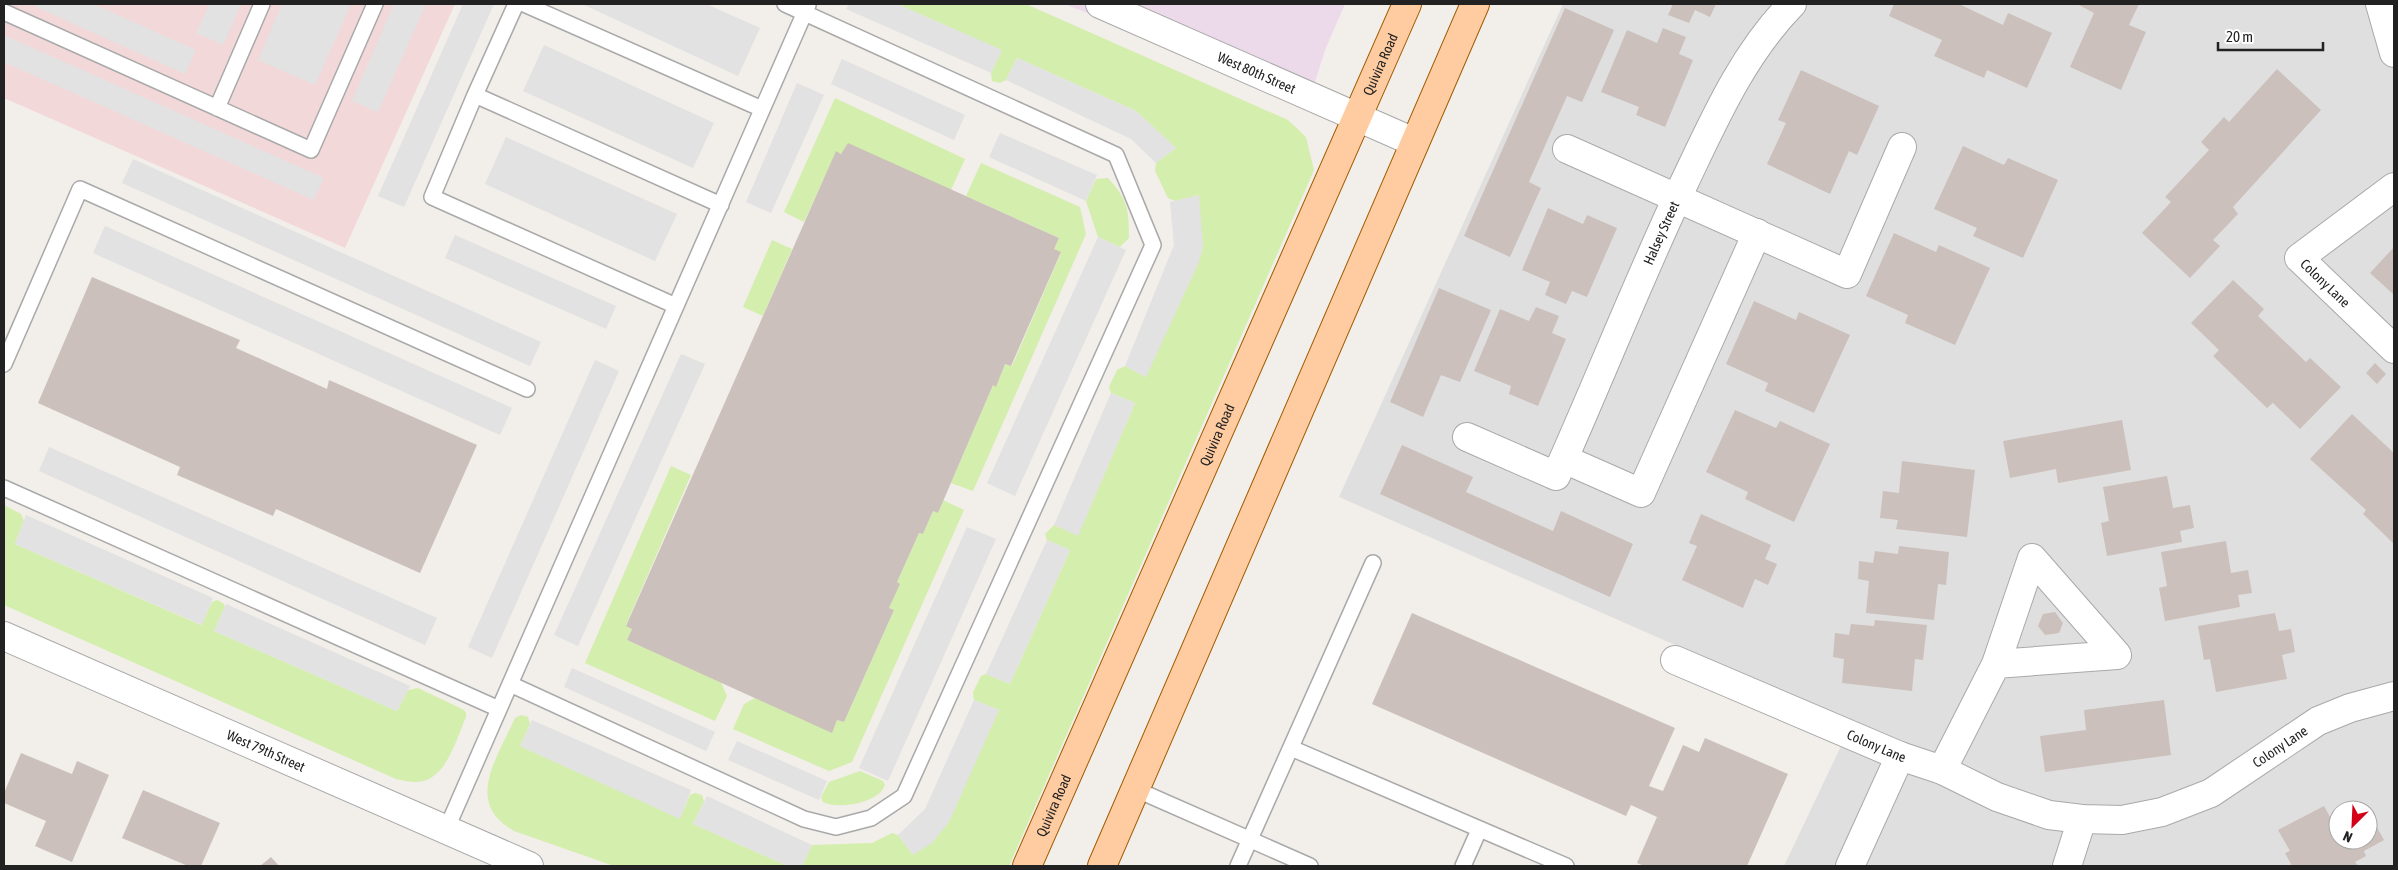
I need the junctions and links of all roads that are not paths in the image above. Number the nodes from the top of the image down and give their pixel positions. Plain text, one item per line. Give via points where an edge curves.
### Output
1 (262, 4) edge
2 (375, 4) edge
3 (516, 4) edge
4 (524, 4) edge
5 (785, 4) edge
6 (1100, 4) edge
7 (1407, 4) edge
8 (1475, 4) edge
9 (1792, 4) edge
10 (2380, 4) edge
11 (807, 8) edge
12 (4, 12) edge
13 (2394, 53) edge
14 (475, 95) junction
15 (217, 108) junction
16 (762, 110) junction
17 (1356, 118) junction
18 (1414, 142) junction
19 (1902, 147) dead end
20 (1567, 149) dead end
21 (2394, 187) edge
22 (1677, 198) junction
23 (721, 204) junction
24 (1757, 233) junction
25 (676, 306) junction
26 (2394, 349) edge
27 (4, 364) edge
28 (527, 389) dead end
29 (1467, 437) dead end
30 (1560, 467) junction
31 (4, 488) edge
32 (1372, 563) dead end
33 (4, 636) edge
34 (1675, 660) dead end
35 (1996, 664) junction
36 (510, 684) junction
37 (2394, 696) edge
38 (499, 709) junction
39 (1291, 748) junction
40 (1900, 756) junction
41 (1942, 770) junction
42 (1135, 789) junction
43 (2082, 820) junction
44 (446, 830) junction
45 (1479, 830) junction
46 (1250, 840) junction
47 (529, 866) edge
48 (1027, 866) edge
49 (1102, 866) edge
50 (1238, 866) edge
51 (1310, 866) edge
52 (1463, 866) edge
53 (1566, 866) edge
54 (1850, 866) edge
55 (2067, 866) edge

1 - 15 lane
2 - 15 lane via 311,150
3 - 14 lane
4 - 16 lane
5 - 11 lane
6 - 17 street, West 80th Street
7 - 17 main road, Quivira Road
8 - 18 main road
9 - 22 street, Halsey Street via 1742,66
10 - 13 street
11 - 16 lane
11 - 36 lane via 1116,155 1153,244 1149,254 904,796 871,818 836,827 804,819
12 - 15 lane
14 - 23 lane
14 - 25 lane via 432,197
16 - 23 lane
17 - 18 street, West 80th Street
17 - 48 main road, Quivira Road
18 - 42 main road
19 - 24 street via 1847,274
20 - 22 street
21 - 26 street, Colony Lane via 2299,258
22 - 24 street
22 - 30 street, Halsey Street
23 - 25 lane
24 - 30 street via 1641,493
25 - 36 lane
27 - 28 lane via 80,188
29 - 30 street
31 - 38 lane
32 - 39 lane
33 - 44 street, West 79th Street
34 - 40 street, Colony Lane
35 - 35 street via 2033,662 2117,655 2032,558
35 - 41 street
36 - 38 lane
37 - 43 street, Colony Lane via 2318,721 2211,792 2162,812 2122,820
38 - 44 lane
39 - 45 lane
39 - 46 lane
40 - 41 street, Colony Lane
40 - 54 street
41 - 43 street, Colony Lane via 1997,797 2049,815
42 - 46 lane
42 - 49 main road
43 - 55 street
44 - 47 street, West 79th Street
45 - 52 lane
45 - 53 lane
46 - 50 lane
46 - 51 lane

